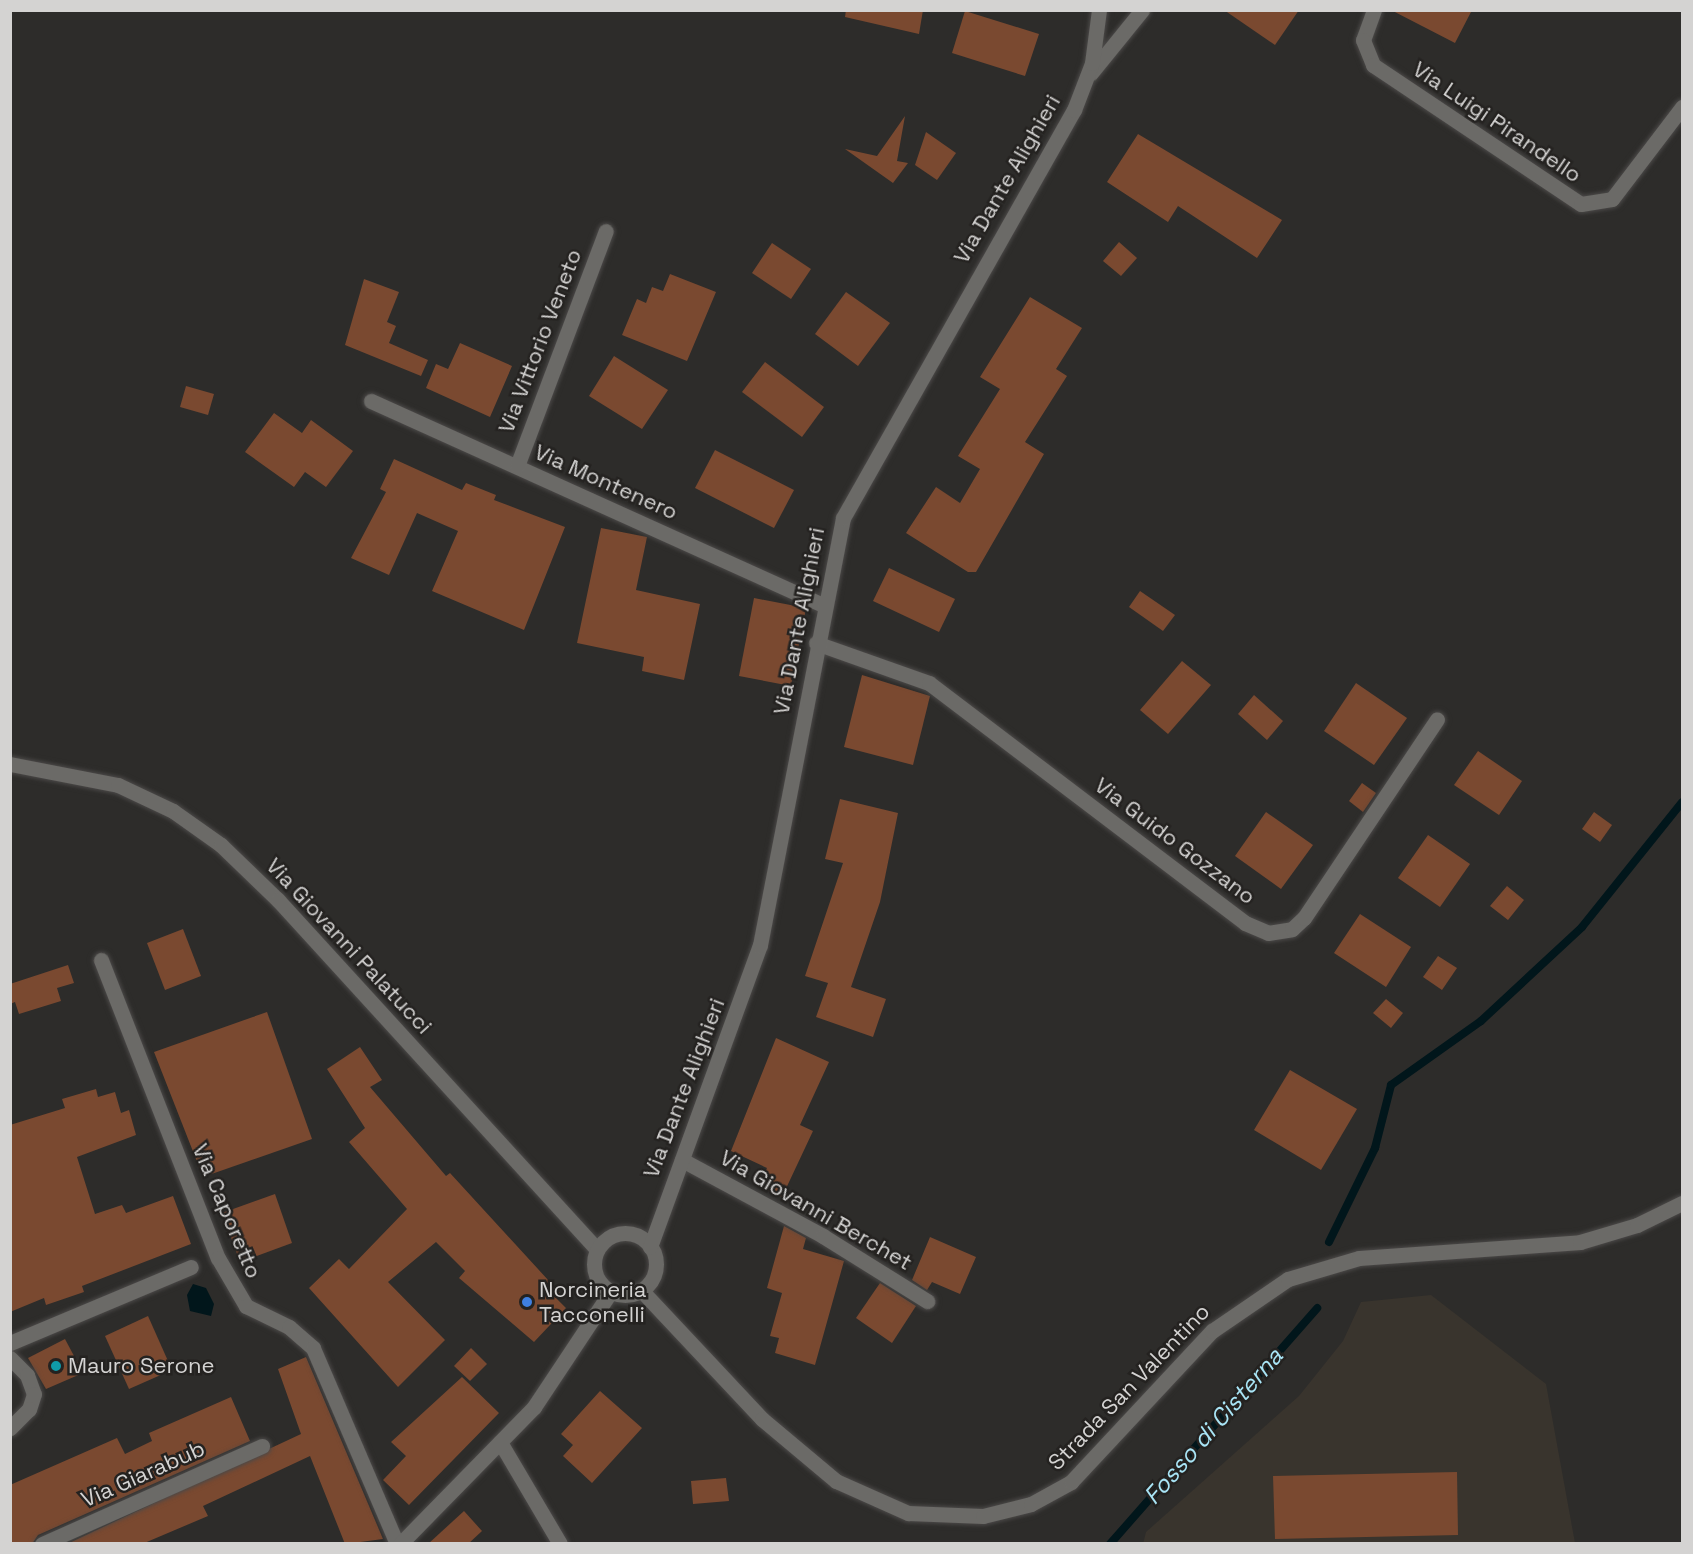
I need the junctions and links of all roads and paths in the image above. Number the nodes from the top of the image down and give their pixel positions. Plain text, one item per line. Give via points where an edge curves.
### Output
1 (1099, 10) edge
2 (1106, 10) edge
3 (1142, 10) edge
4 (1374, 10) edge
5 (1098, 28) junction
6 (1088, 77) junction
7 (1680, 116) edge
8 (606, 231) dead end
9 (371, 402) dead end
10 (517, 466) junction
11 (822, 605) junction
12 (816, 643) junction
13 (1437, 719) dead end
14 (10, 764) edge
15 (101, 960) dead end
16 (682, 1160) junction
17 (1683, 1203) edge
18 (650, 1247) junction
19 (597, 1249) junction
20 (191, 1266) dead end
21 (641, 1290) junction
22 (611, 1291) junction
23 (927, 1301) dead end
24 (10, 1343) edge
25 (10, 1358) edge
26 (10, 1428) edge
27 (500, 1442) junction
28 (262, 1446) dead end
29 (42, 1544) edge
30 (398, 1544) edge
31 (561, 1544) edge

1 - 5 street, Via Dante Alighieri
2 - 5 street
3 - 6 street
4 - 7 street, Via Luigi Pirandello via 1363,40 1373,65 1581,204 1612,199
5 - 6 street, Via Dante Alighieri
6 - 11 street, Via Dante Alighieri via 1071,115 854,491 833,549
8 - 10 street, Via Vittorio Veneto
9 - 10 street, Via Montenero
10 - 11 street, Via Montenero
11 - 12 street, Via Dante Alighieri
12 - 13 street, Via Guido Gozzano via 887,664 936,688 1245,923 1268,933 1292,929 1304,918
12 - 16 street, Via Dante Alighieri via 762,938
14 - 19 street, Via Giovanni Palatucci via 111,783 162,805 220,845 278,900
15 - 30 street, Via Caporetto via 235,1290 250,1310 289,1327 313,1348
16 - 18 street, Via Dante Alighieri
16 - 23 street, Via Giovanni Berchet via 823,1236
17 - 21 street, Strada San Valentino via 1637,1225 1580,1242 1384,1255 1337,1262 1288,1279 1212,1332 1071,1482 1017,1508 965,1517 890,1508 825,1474 762,1419
18 - 19 street via 624,1233
18 - 21 street, Via Dante Alighieri via 656,1265
19 - 22 street via 597,1277
20 - 24 street
21 - 22 street
22 - 27 street via 534,1407
25 - 26 street via 27,1375 34,1394 28,1409
27 - 30 street
27 - 31 street
28 - 29 street, Via Giarabub

